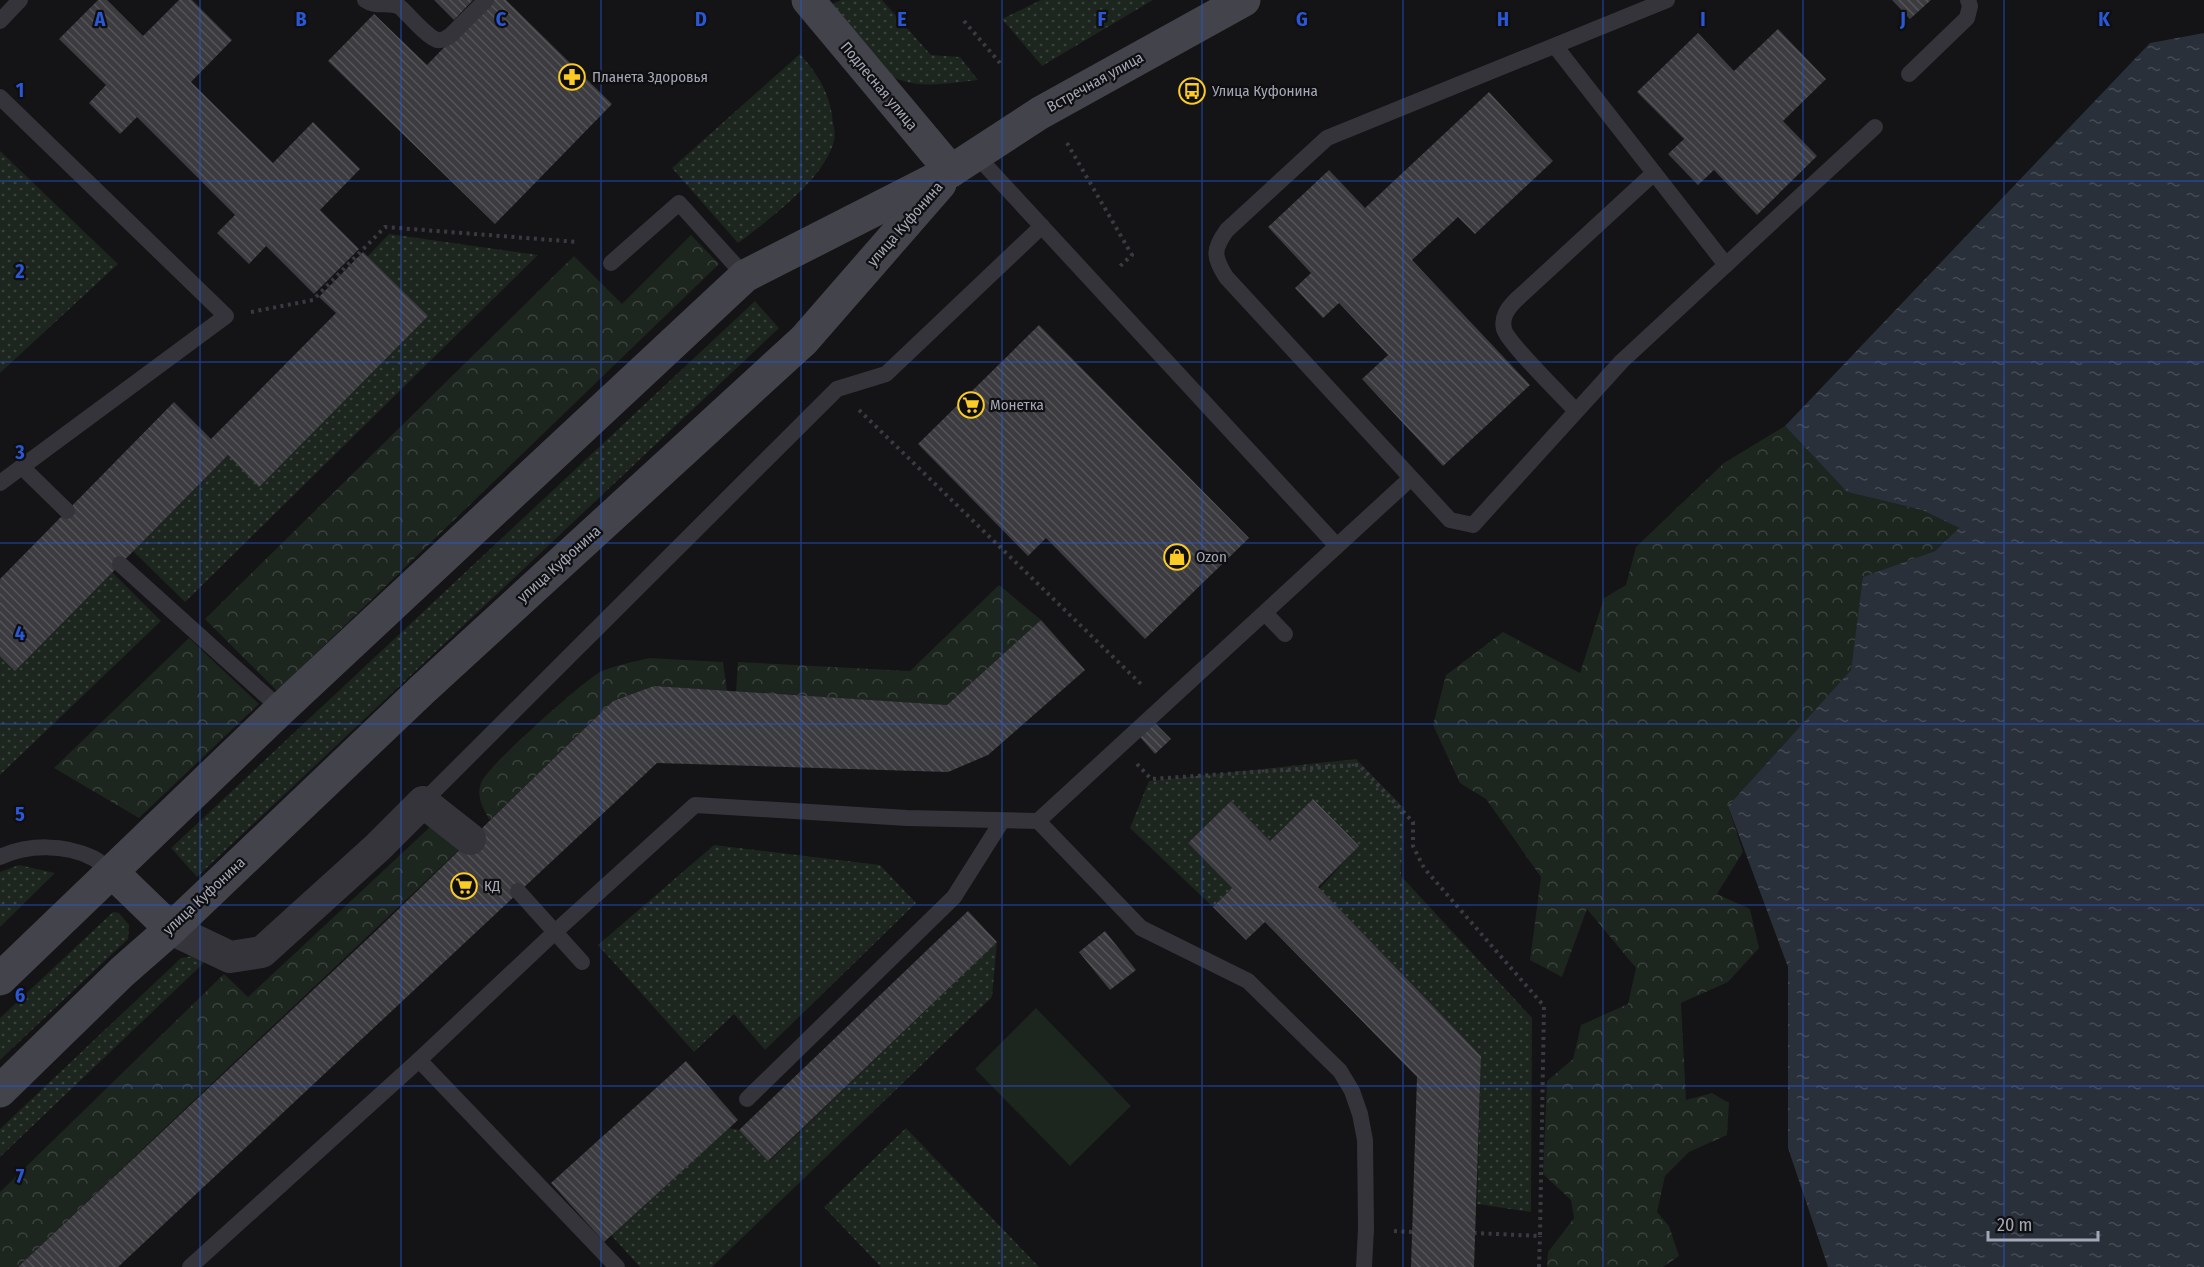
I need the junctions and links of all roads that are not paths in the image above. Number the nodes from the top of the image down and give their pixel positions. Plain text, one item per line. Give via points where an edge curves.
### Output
1 (20, 0) edge
2 (365, 0) edge
3 (486, 0) edge
4 (808, 0) edge
5 (1244, 0) edge
6 (1667, 0) edge
7 (1968, 0) edge
8 (0, 21) edge
9 (1555, 46) junction
10 (1909, 74) dead end
11 (0, 97) edge
12 (1875, 128) dead end
13 (963, 163) junction
14 (1654, 173) junction
15 (1042, 226) junction
16 (611, 263) dead end
17 (1726, 265) junction
18 (745, 276) junction
19 (1576, 411) junction
20 (23, 468) junction
21 (1411, 478) junction
22 (0, 483) edge
23 (67, 511) dead end
24 (1337, 546) junction
25 (120, 564) dead end
26 (1265, 613) junction
27 (1285, 634) dead end
28 (281, 709) junction
29 (423, 802) junction
30 (1002, 820) junction
31 (1038, 821) junction
32 (471, 839) dead end
33 (0, 856) edge
34 (112, 872) junction
35 (519, 891) dead end
36 (171, 929) junction
37 (555, 931) junction
38 (582, 962) dead end
39 (0, 979) edge
40 (419, 1060) junction
41 (0, 1091) edge
42 (747, 1099) dead end
43 (190, 1267) edge
44 (617, 1267) edge
45 (1364, 1267) edge

1 - 8 lane
2 - 3 lane via 400,7 437,40 451,35
4 - 13 main road, Подлесная улица
5 - 13 main road, Встречная улица via 1040,113
6 - 9 lane
7 - 10 lane via 1967,18
9 - 14 lane
9 - 21 lane via 1327,138 1227,230 1217,244 1216,261 1226,277
11 - 20 lane via 225,316
12 - 17 lane
13 - 15 lane
13 - 18 main road, улица Куфонина
13 - 36 main road, улица Куфонина via 804,340 422,690
14 - 17 lane
14 - 19 lane via 1505,313 1504,330 1512,343
15 - 24 lane
15 - 29 lane via 886,374 837,389
16 - 18 lane via 679,203
17 - 19 lane via 1622,361
18 - 28 main road, улица Куфонина
19 - 21 lane via 1473,525 1450,520
20 - 22 lane
20 - 23 lane
21 - 24 lane
24 - 26 lane
25 - 28 lane
26 - 27 lane
26 - 31 lane
28 - 34 main road, улица Куфонина
29 - 32 street
29 - 36 street via 262,952 230,957
30 - 31 lane
30 - 37 lane via 695,805
30 - 42 lane via 954,897
31 - 45 lane via 1141,928 1248,981 1340,1071 1352,1091 1365,1140
33 - 34 lane via 29,848 75,851 95,858
34 - 36 main road
34 - 39 main road, улица Куфонина
35 - 37 lane
36 - 41 main road, улица Куфонина
37 - 38 lane
37 - 40 lane
40 - 43 lane
40 - 44 lane

